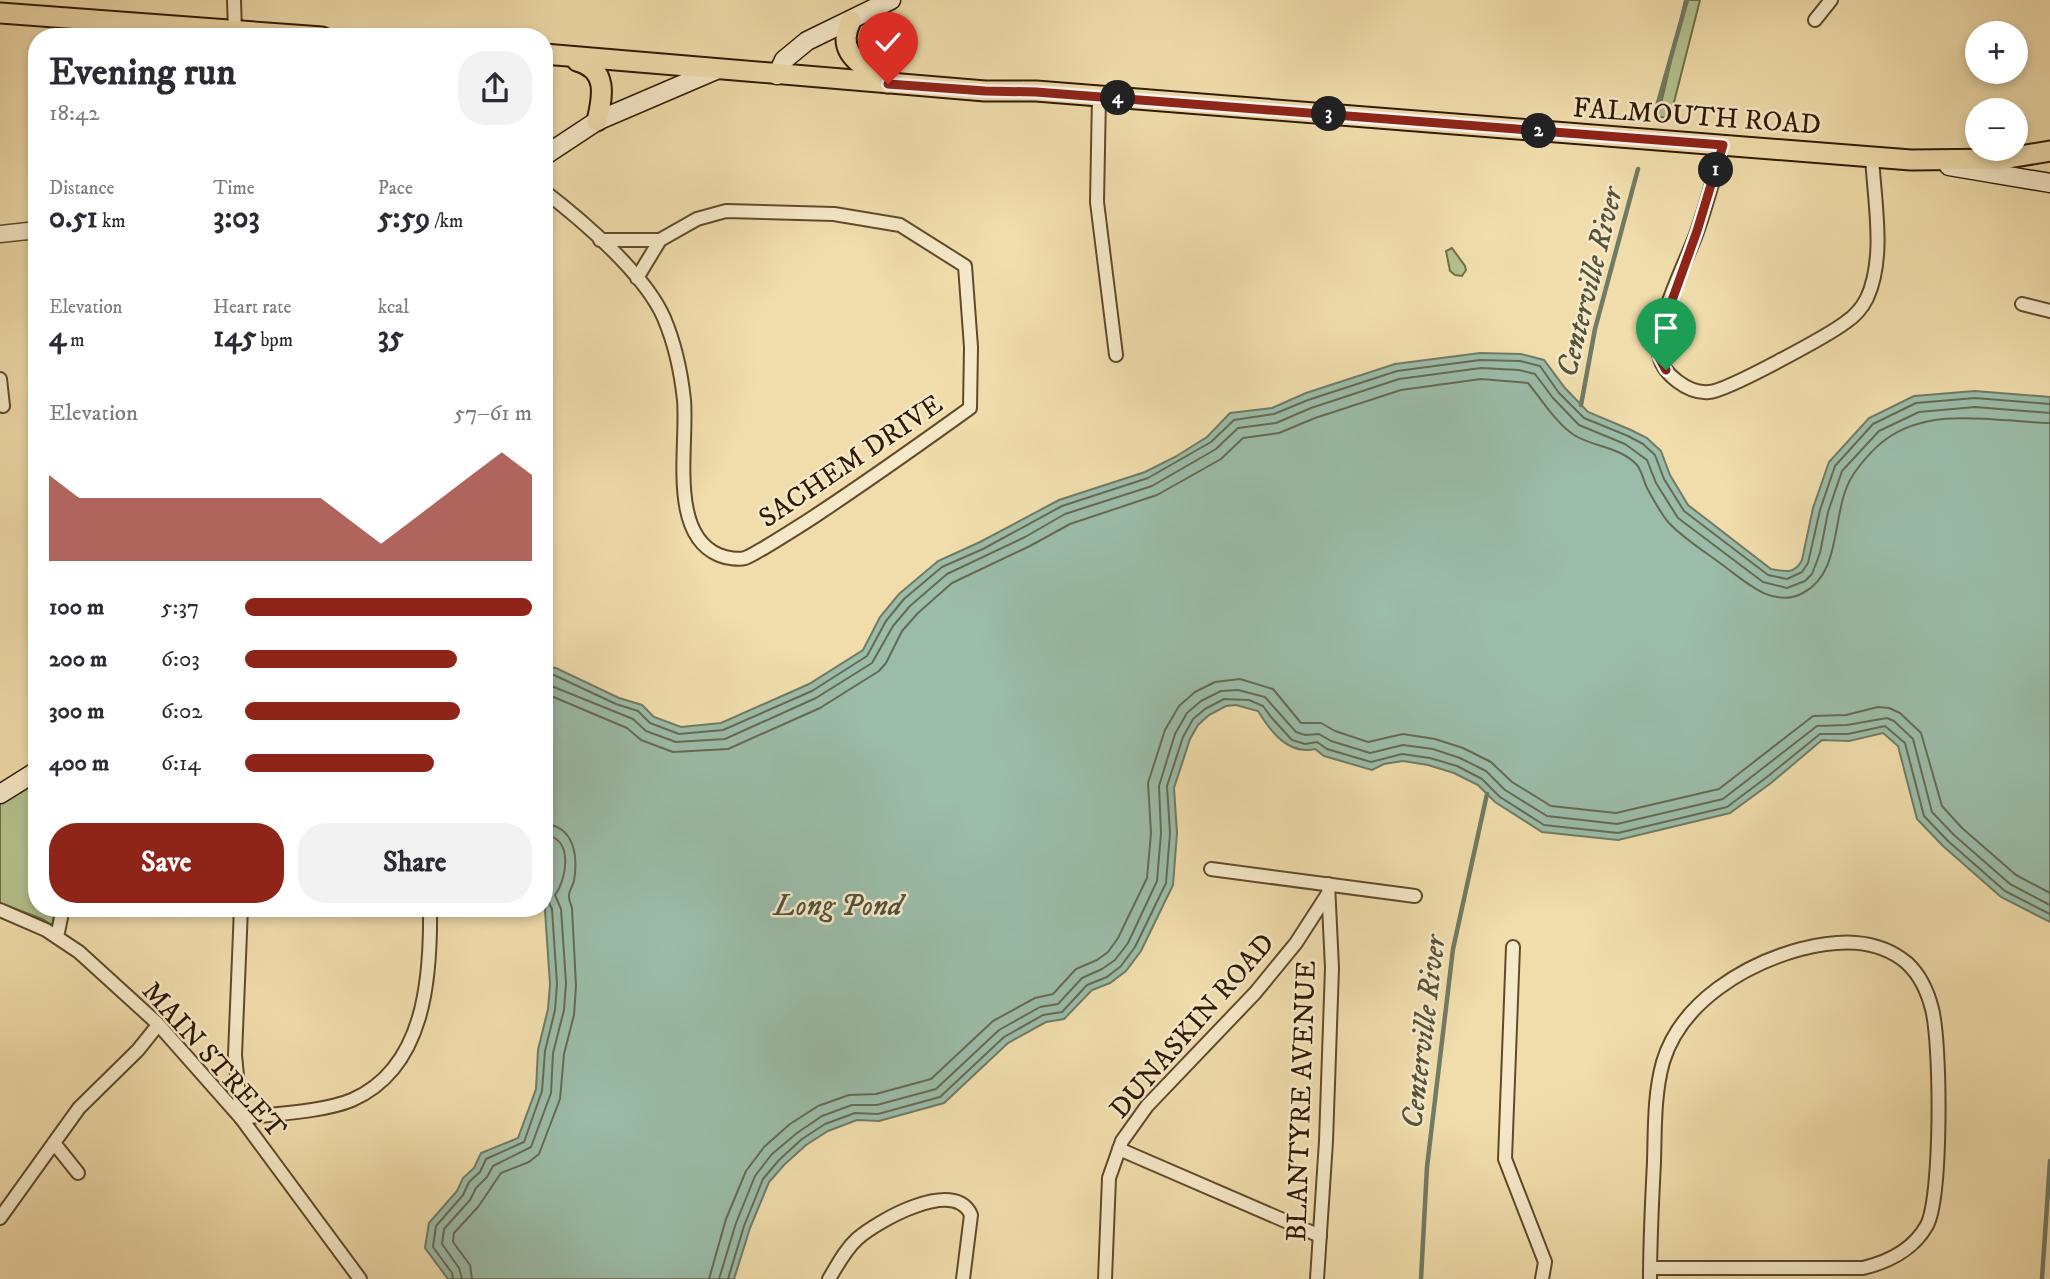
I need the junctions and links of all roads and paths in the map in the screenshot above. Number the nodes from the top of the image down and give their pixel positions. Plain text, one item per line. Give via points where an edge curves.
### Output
1 (234, 0) edge
2 (891, 0) edge
3 (1831, 0) edge
4 (0, 13) edge
5 (1815, 20) dead end
6 (850, 21) junction
7 (185, 28) edge
8 (234, 28) edge
9 (553, 55) edge
10 (553, 55) edge
11 (716, 70) junction
12 (777, 75) junction
13 (888, 84) junction
14 (1099, 96) junction
15 (597, 121) junction
16 (1723, 145) junction
17 (553, 150) edge
18 (2050, 151) edge
19 (1872, 156) junction
20 (1911, 160) junction
21 (2050, 183) edge
22 (553, 199) edge
23 (28, 231) edge
24 (0, 234) edge
25 (600, 240) junction
26 (660, 240) junction
27 (637, 278) junction
28 (2022, 304) dead end
29 (2050, 311) edge
30 (1116, 355) dead end
31 (0, 379) edge
32 (3, 406) dead end
33 (28, 777) edge
34 (0, 794) edge
35 (1211, 869) dead end
36 (1328, 890) junction
37 (1415, 896) dead end
38 (0, 910) edge
39 (60, 917) edge
40 (241, 917) edge
41 (430, 917) edge
42 (57, 937) junction
43 (1513, 947) dead end
44 (159, 1025) junction
45 (241, 1118) junction
46 (54, 1143) junction
47 (1119, 1149) junction
48 (78, 1174) dead end
49 (0, 1218) edge
50 (1320, 1236) junction
51 (1650, 1273) edge
52 (360, 1279) edge
53 (830, 1279) edge
54 (963, 1279) edge
55 (1105, 1279) edge
56 (1317, 1279) edge
57 (1542, 1279) edge

1 - 8 street
2 - 6 main road
3 - 5 street
4 - 7 main road
6 - 12 main road via 795,49
6 - 13 main road via 845,39 850,55
9 - 11 main road, FALMOUTH ROAD
10 - 15 main road via 594,69 601,92
11 - 12 main road, FALMOUTH ROAD
11 - 15 main road
12 - 13 main road, FALMOUTH ROAD
13 - 14 main road, FALMOUTH ROAD
14 - 16 main road, FALMOUTH ROAD
14 - 30 street via 1097,202
15 - 17 main road
16 - 19 main road, FALMOUTH ROAD
16 - 19 street via 1659,346 1659,357 1669,374 1704,392 1745,378 1843,325 1860,309 1877,267
18 - 20 main road, FALMOUTH ROAD via 1992,160
19 - 20 main road, FALMOUTH ROAD
20 - 21 main road
22 - 25 street, SACHEM DRIVE
23 - 24 street
25 - 26 street, SACHEM DRIVE
25 - 27 street, SACHEM DRIVE
26 - 27 street, SACHEM DRIVE
26 - 27 street, SACHEM DRIVE via 697,219 726,211 834,214 901,225 915,232 965,266 970,408 795,530 744,559 723,557 707,550 694,534 684,504 685,430 679,366 662,315
28 - 29 street
31 - 32 street
33 - 34 main road
35 - 36 street
36 - 37 street
36 - 47 street, DUNASKIN ROAD via 1296,943 1147,1106
36 - 50 street, BLANTYRE AVENUE via 1332,968
38 - 42 street, MAIN STREET
39 - 42 street
40 - 45 street via 234,1055
41 - 45 street via 426,986 411,1041 397,1067 350,1100
42 - 44 street, MAIN STREET
43 - 57 street via 1505,1159 1545,1262
44 - 45 street, MAIN STREET
44 - 46 street via 79,1108
45 - 52 street, MAIN STREET
46 - 48 street
46 - 49 street
47 - 50 street
47 - 55 street, DUNASKIN ROAD via 1109,1178
50 - 56 street, BLANTYRE AVENUE
51 - 51 street via 1656,1103 1670,1044 1690,1015 1739,974 1815,946 1862,943 1907,964 1927,992 1938,1055 1935,1195 1918,1239 1887,1260 1863,1268
53 - 54 street via 845,1251 884,1218 925,1203 950,1200 961,1202 971,1215

